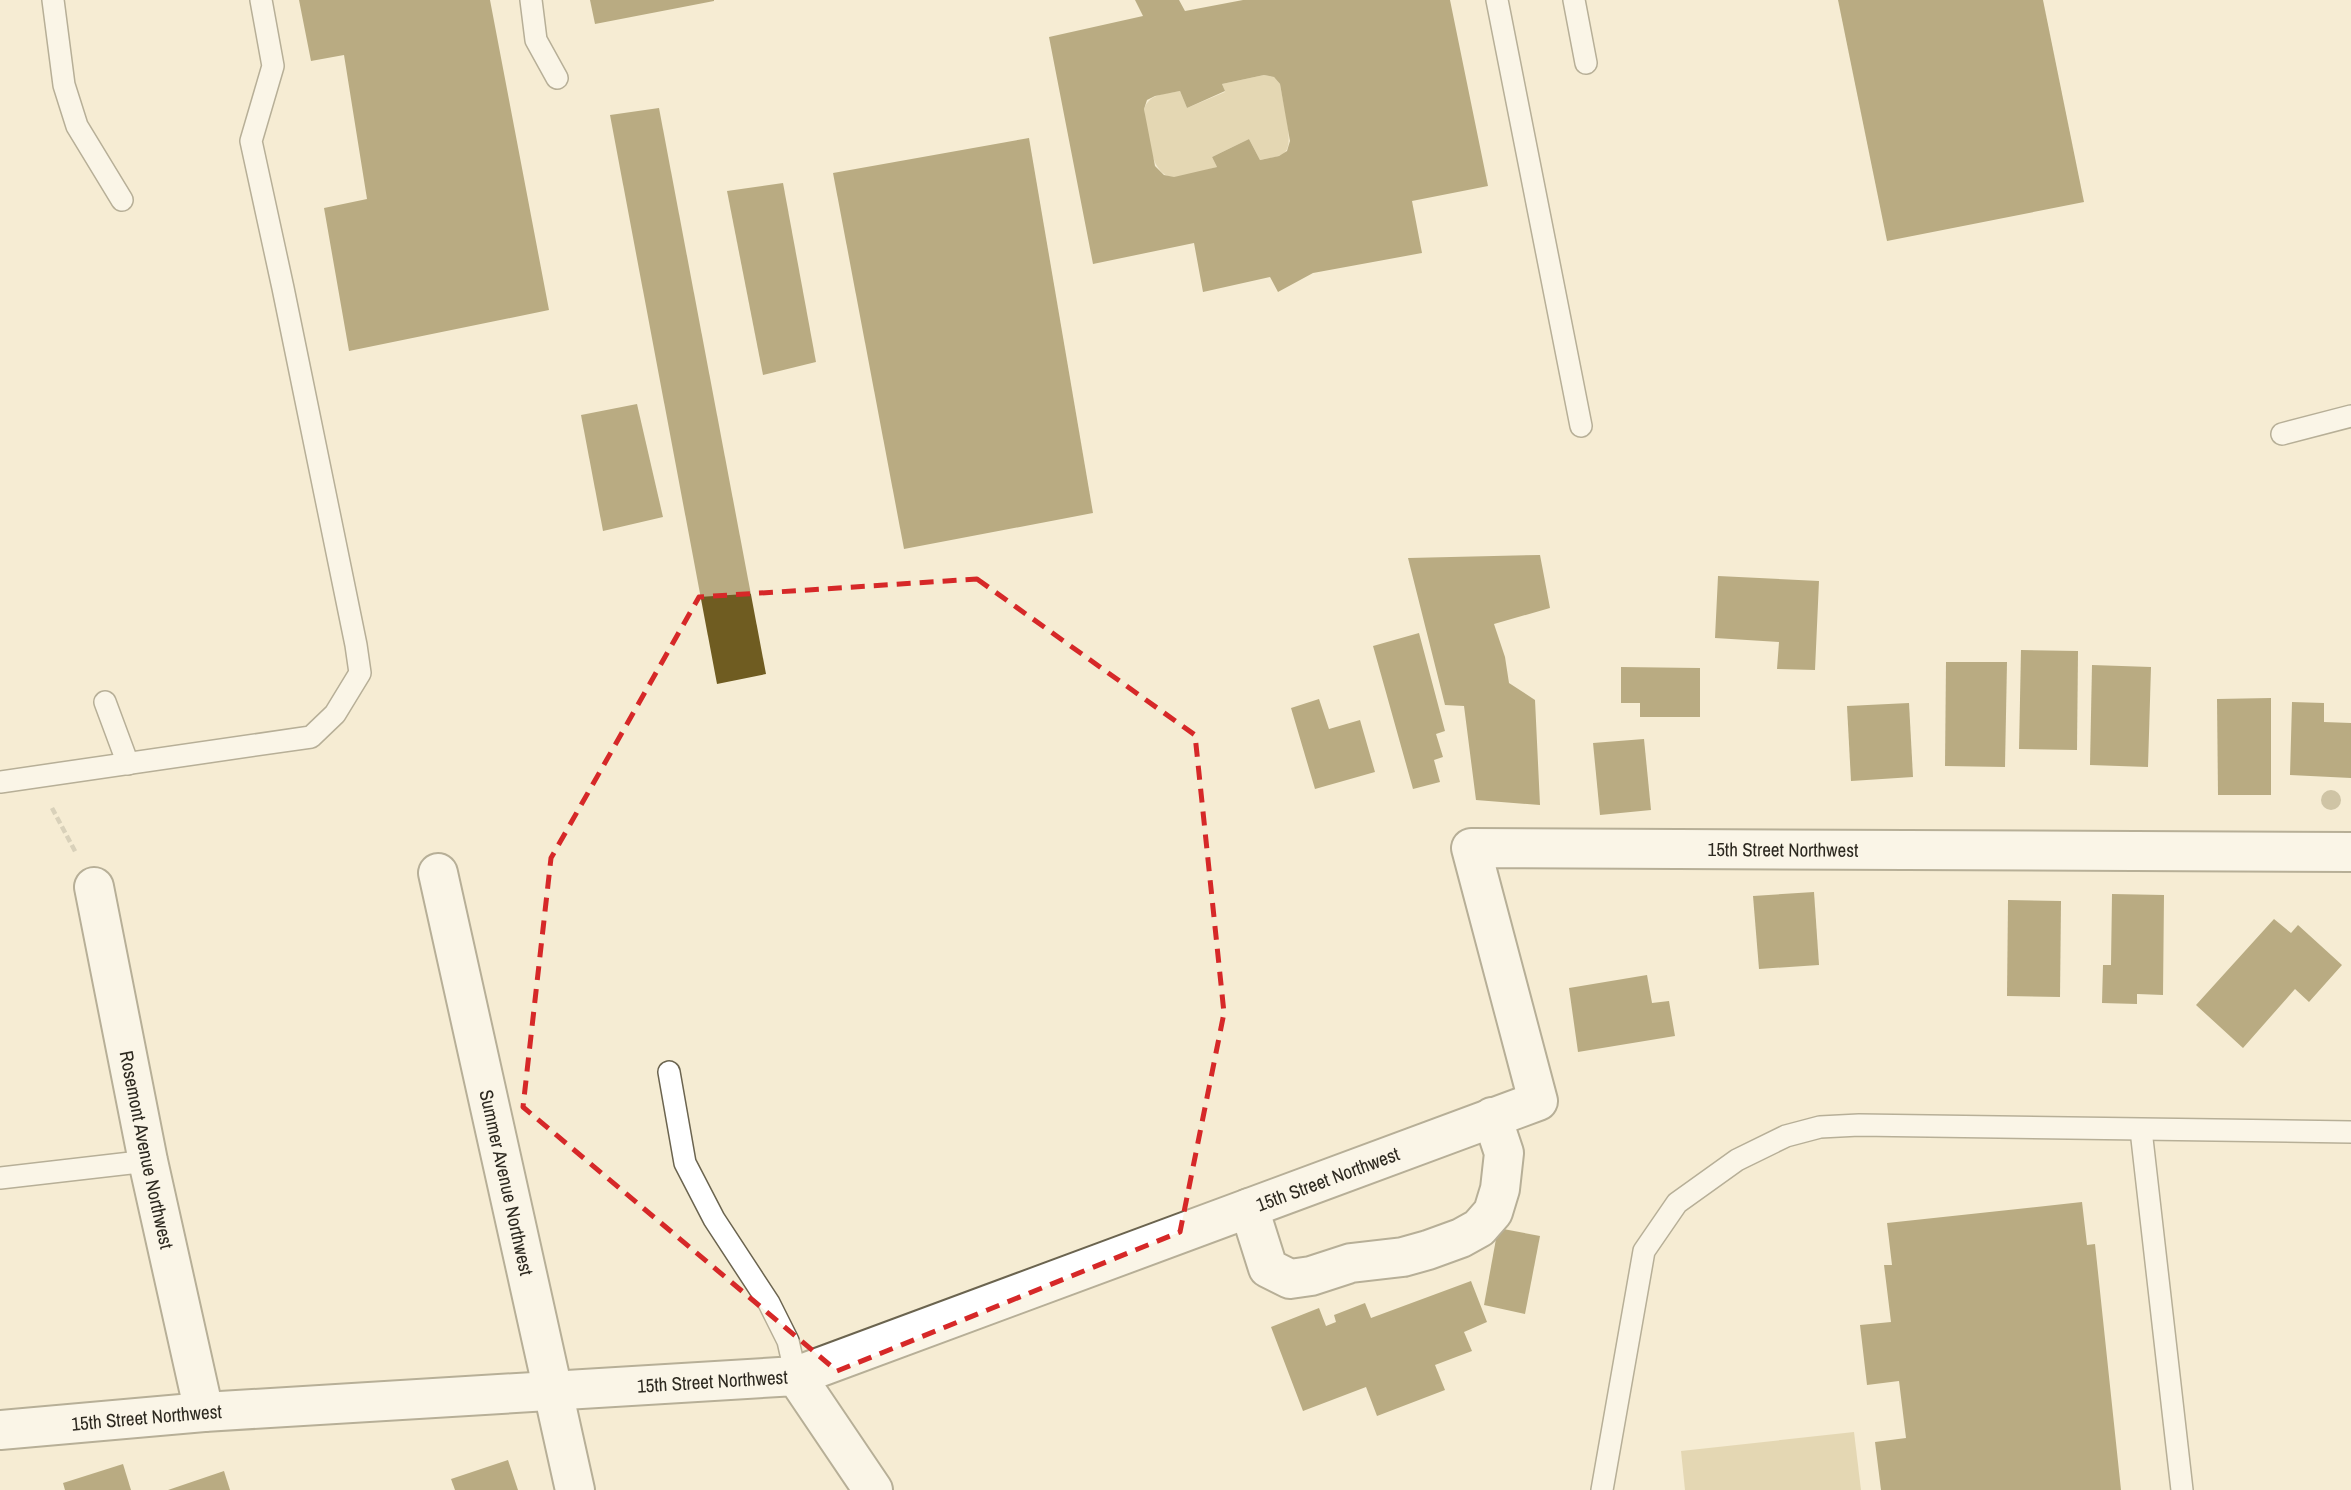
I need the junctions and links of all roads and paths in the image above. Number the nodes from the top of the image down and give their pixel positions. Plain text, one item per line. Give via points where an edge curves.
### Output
1 (53, 0) edge
2 (261, 0) edge
3 (531, 0) edge
4 (1497, 0) edge
5 (1574, 0) edge
6 (1586, 63) dead end
7 (557, 78) dead end
8 (122, 200) dead end
9 (2351, 416) edge
10 (1581, 426) dead end
11 (2282, 434) dead end
12 (105, 702) dead end
13 (128, 764) junction
14 (34, 776) junction
15 (0, 782) edge
16 (2351, 852) edge
17 (438, 873) dead end
18 (94, 887) joint
19 (669, 1072) dead end
20 (1492, 1117) junction
21 (2141, 1130) junction
22 (2351, 1132) edge
23 (148, 1161) junction
24 (0, 1178) edge
25 (1249, 1208) junction
26 (796, 1376) junction
27 (554, 1390) junction
28 (204, 1412) junction
29 (0, 1430) edge
30 (575, 1490) edge
31 (873, 1490) edge
32 (1602, 1490) edge
33 (2182, 1490) edge

1 - 8 lane via 64,85 77,125
2 - 13 lane via 272,66 251,141 360,673 335,713 312,737
3 - 7 lane via 536,40
4 - 10 lane
5 - 6 lane
9 - 11 lane
12 - 13 lane
13 - 14 lane
14 - 15 lane
14 - 18 path
16 - 20 street, 15th Street Northwest via 1471,848 1538,1101
17 - 27 street, Summer Avenue Northwest
18 - 23 street, Rosemont Avenue Northwest
19 - 26 lane via 685,1163 714,1219 769,1303 788,1341
20 - 25 street, 15th Street Northwest
20 - 25 street via 1504,1153 1500,1189 1493,1212 1479,1228 1461,1238 1403,1256 1351,1263 1290,1279 1268,1268
21 - 22 lane
21 - 32 lane via 1820,1127 1786,1136 1738,1160 1677,1203 1644,1251
21 - 33 lane
23 - 24 lane
23 - 28 street, Rosemont Avenue Northwest
25 - 26 street, 15th Street Northwest
26 - 27 street, 15th Street Northwest
26 - 31 street
27 - 28 street, 15th Street Northwest
27 - 30 street, Summer Avenue Northwest
28 - 29 street, 15th Street Northwest

